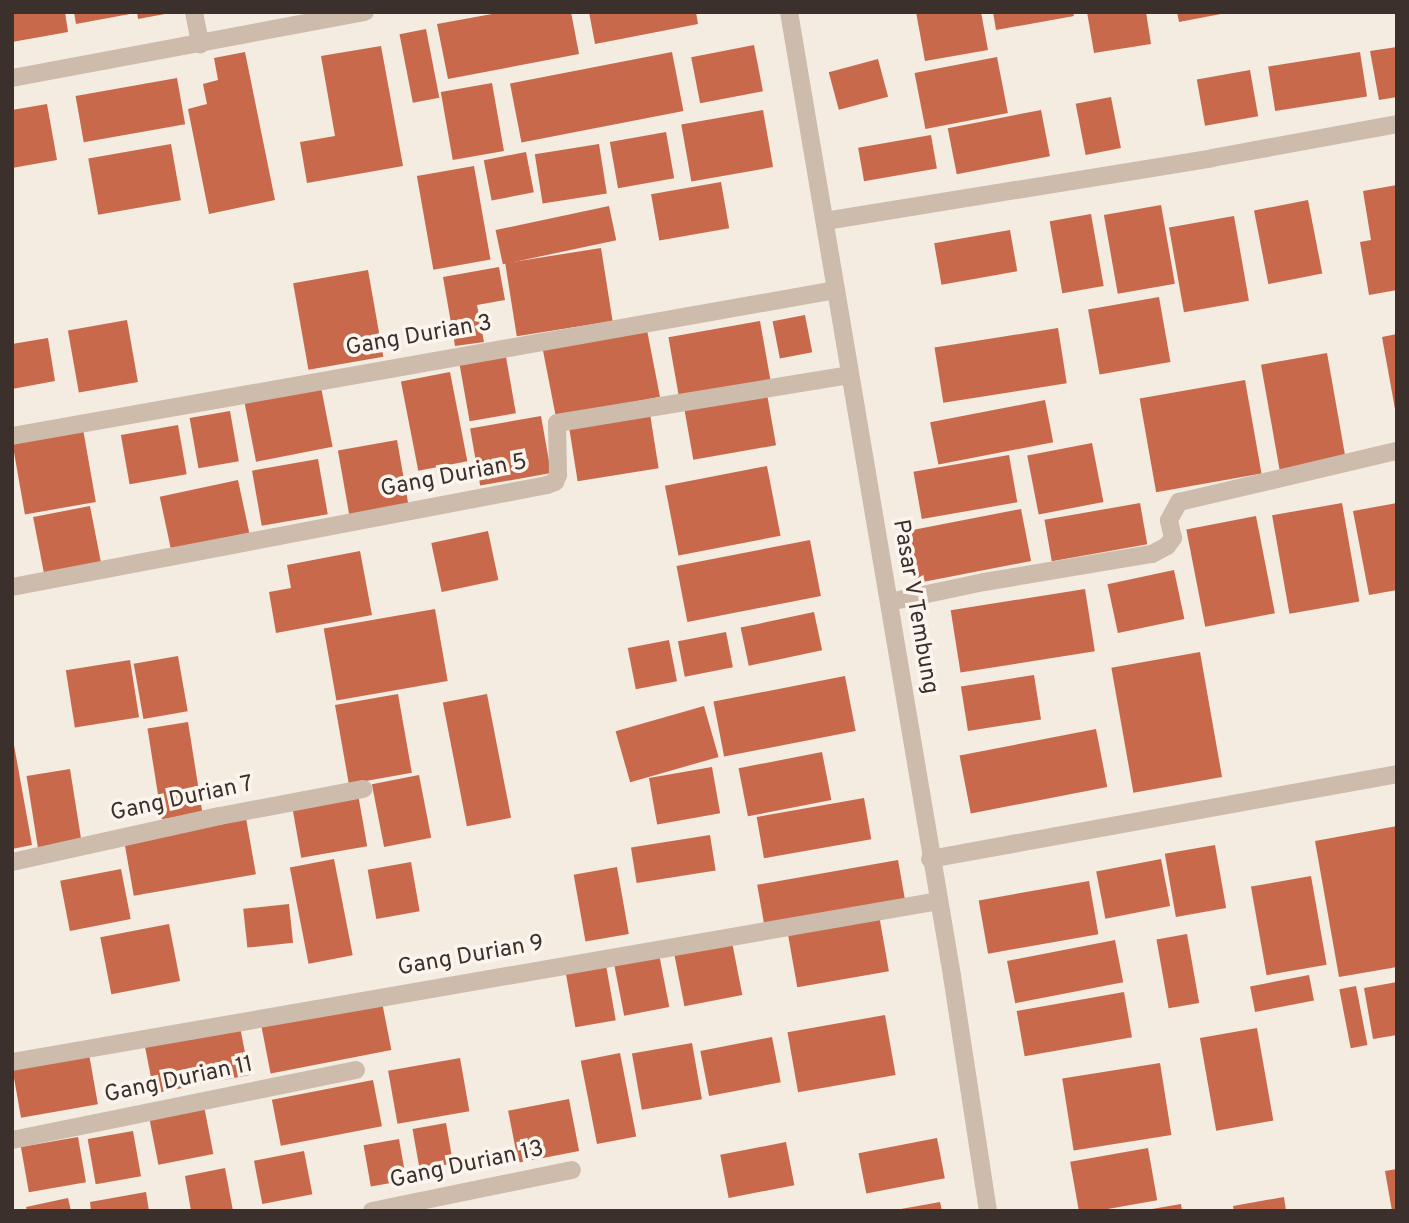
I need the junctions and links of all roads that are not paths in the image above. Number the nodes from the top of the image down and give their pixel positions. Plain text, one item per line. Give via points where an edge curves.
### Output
1 (194, 12) edge
2 (365, 12) edge
3 (789, 12) edge
4 (200, 44) junction
5 (12, 78) edge
6 (1397, 124) edge
7 (825, 220) junction
8 (836, 290) junction
9 (849, 375) junction
10 (12, 436) edge
11 (1397, 451) edge
12 (12, 587) edge
13 (889, 602) junction
14 (1397, 775) edge
15 (363, 789) dead end
16 (930, 859) junction
17 (12, 862) edge
18 (938, 901) junction
19 (12, 1062) edge
20 (356, 1070) dead end
21 (12, 1140) edge
22 (572, 1170) dead end
23 (372, 1211) edge
24 (988, 1211) edge

1 - 4 street
2 - 4 street
3 - 7 street, Pasar V Tembung
4 - 5 street
6 - 7 street
7 - 8 street, Pasar V Tembung
8 - 9 street, Pasar V Tembung
8 - 10 street, Gang Durian 3
9 - 12 street, Gang Durian 5 via 557,423 558,475 547,485
9 - 13 street, Pasar V Tembung
11 - 13 street via 1180,502 1169,520 1173,538 1152,554
13 - 16 street, Pasar V Tembung
14 - 16 street
15 - 17 street, Gang Durian 7
16 - 18 street, Pasar V Tembung
18 - 19 street, Gang Durian 9
18 - 24 street, Pasar V Tembung
20 - 21 street, Gang Durian 11
22 - 23 street, Gang Durian 13

